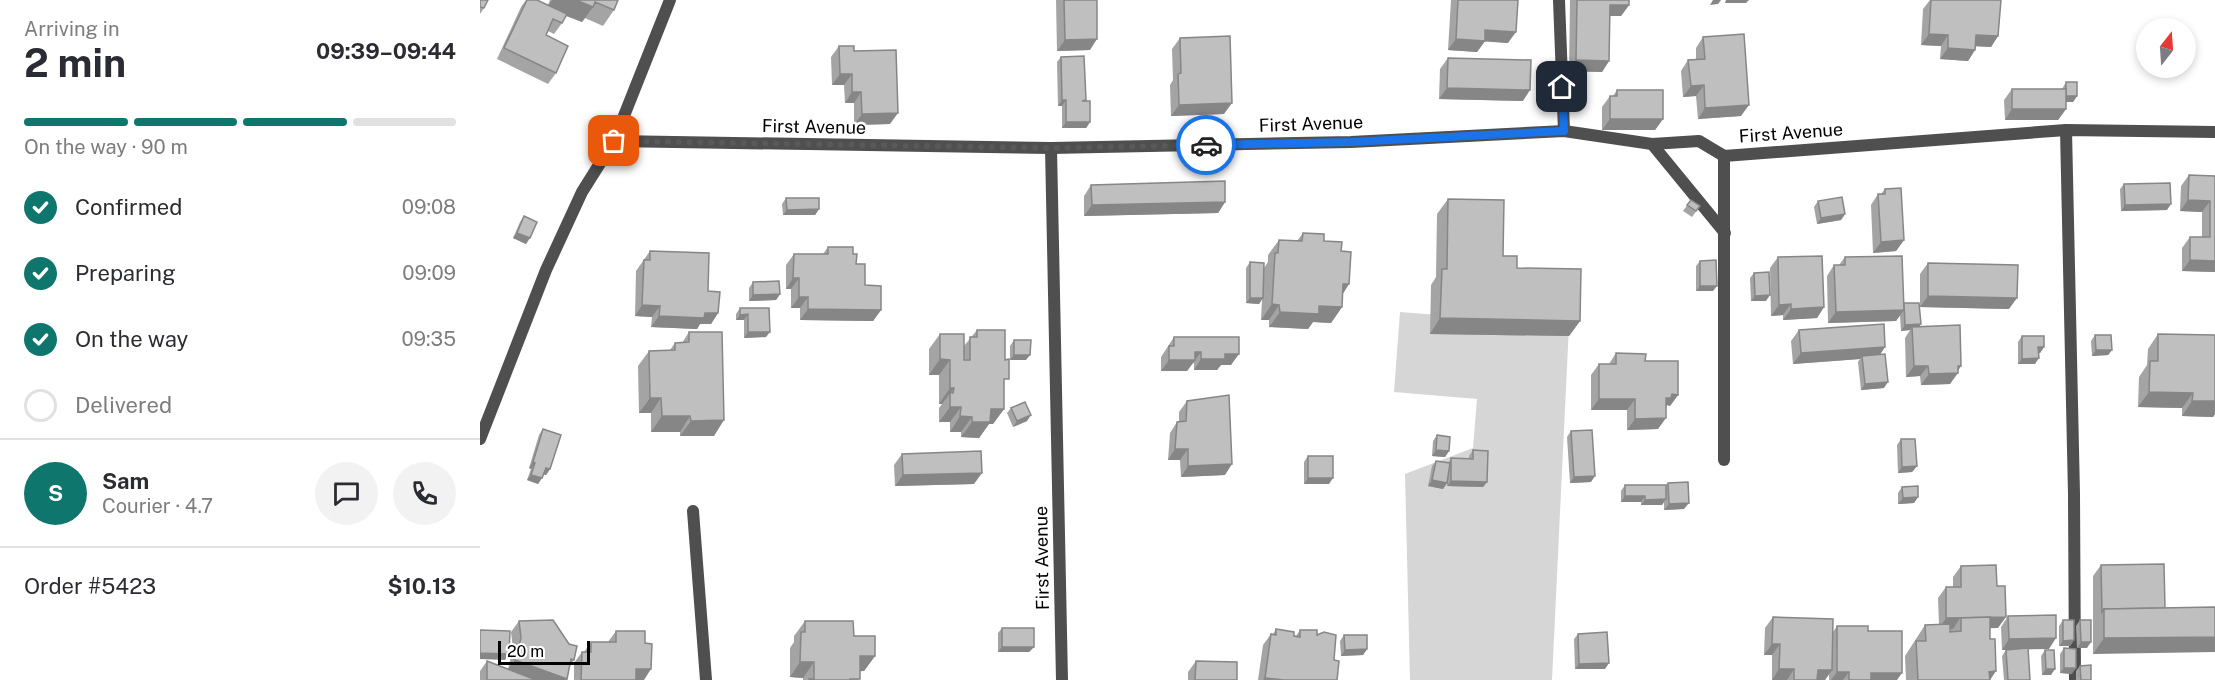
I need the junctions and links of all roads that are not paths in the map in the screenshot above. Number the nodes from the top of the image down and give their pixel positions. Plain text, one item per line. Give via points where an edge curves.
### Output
1 (670, 0) edge
2 (1559, 0) edge
3 (2066, 130) junction
4 (1564, 131) junction
5 (2215, 132) edge
6 (614, 141) junction
7 (1652, 144) junction
8 (1051, 148) junction
9 (1724, 156) junction
10 (1725, 233) junction
11 (480, 439) edge
12 (1725, 460) dead end
13 (693, 512) dead end
14 (706, 680) edge
15 (1062, 680) edge
16 (2074, 680) edge

1 - 6 street
2 - 4 street
3 - 5 street, First Avenue
3 - 9 street, First Avenue
3 - 16 street
4 - 7 street, First Avenue
4 - 8 street, First Avenue via 1351,142
6 - 8 street, First Avenue
6 - 11 street via 582,192 546,270
7 - 9 street, First Avenue via 1699,141
7 - 10 street
8 - 15 street, First Avenue
9 - 10 street
10 - 12 street
13 - 14 street

